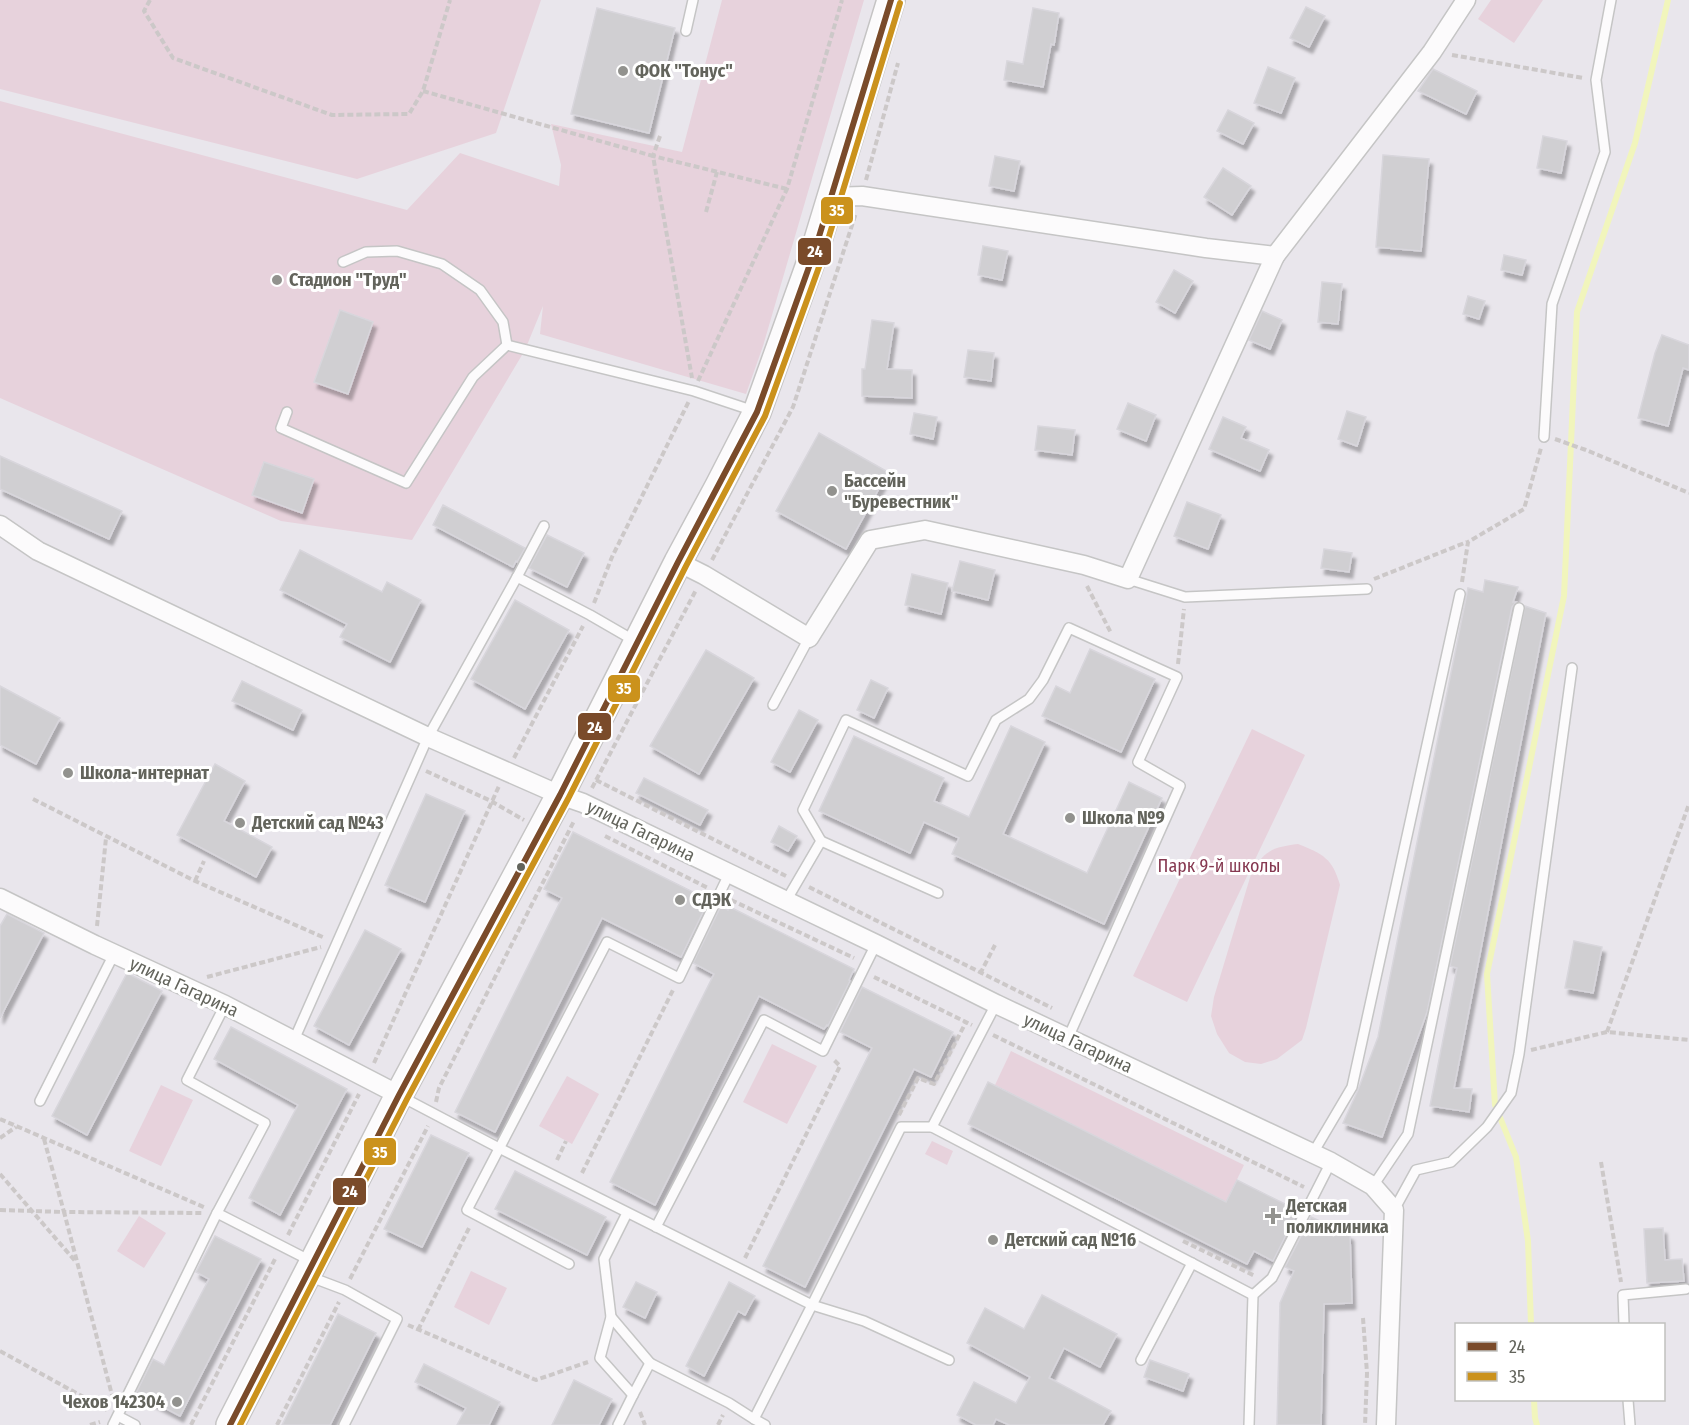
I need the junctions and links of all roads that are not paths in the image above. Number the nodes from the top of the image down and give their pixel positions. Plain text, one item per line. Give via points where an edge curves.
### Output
1 (693, 0) edge
2 (891, 0) edge
3 (1466, 0) edge
4 (1611, 0) edge
5 (686, 30) dead end
6 (831, 197) junction
7 (1275, 256) junction
8 (343, 262) dead end
9 (507, 345) junction
10 (287, 412) dead end
11 (757, 412) junction
12 (1544, 437) road end
13 (0, 525) edge
14 (544, 526) dead end
15 (678, 562) junction
16 (517, 577) junction
17 (1128, 579) junction
18 (1367, 589) road end
19 (1460, 594) road end
20 (1519, 608) dead end
21 (810, 638) junction
22 (637, 642) junction
23 (1572, 668) dead end
24 (772, 705) dead end
25 (428, 737) junction
26 (572, 799) junction
27 (821, 840) junction
28 (729, 874) junction
29 (938, 893) dead end
30 (0, 898) edge
31 (786, 901) junction
32 (876, 944) junction
33 (114, 954) junction
34 (996, 1004) junction
35 (225, 1005) junction
36 (1068, 1038) junction
37 (294, 1040) junction
38 (399, 1095) junction
39 (40, 1101) dead end
40 (932, 1127) junction
41 (499, 1148) junction
42 (1312, 1153) junction
43 (1331, 1162) junction
44 (1373, 1186) junction
45 (1394, 1210) junction
46 (218, 1213) junction
47 (627, 1213) junction
48 (656, 1227) junction
49 (1192, 1263) junction
50 (569, 1264) dead end
51 (310, 1269) junction
52 (1686, 1289) dead end
53 (1253, 1295) junction
54 (812, 1305) junction
55 (611, 1317) junction
56 (1624, 1323) edge
57 (949, 1360) dead end
58 (1141, 1360) dead end
59 (650, 1363) junction
60 (633, 1395) junction
61 (1628, 1401) edge
62 (754, 1419) junction
63 (115, 1420) edge
64 (135, 1425) edge
65 (230, 1425) edge
66 (344, 1425) edge
67 (618, 1425) edge
68 (765, 1425) edge
69 (1249, 1425) edge
70 (1386, 1425) edge
71 (1630, 1425) edge

1 - 5 lane
2 - 6 main road
3 - 7 street via 1432,52
4 - 12 lane via 1596,80 1605,152 1552,304
6 - 7 street via 862,196
6 - 11 main road
7 - 17 street
8 - 9 lane via 366,252 397,251 441,264 480,290 503,322
9 - 10 lane via 473,377 406,483 281,428
9 - 11 lane via 694,391
11 - 15 main road
13 - 25 street, улица Гагарина via 38,551
14 - 16 lane
15 - 21 street
15 - 22 main road
16 - 22 lane
16 - 25 lane
17 - 18 lane via 1185,597
17 - 21 street via 1084,565 925,530 870,540
19 - 42 lane via 1352,1086
20 - 44 lane via 1408,1134
21 - 24 lane
22 - 26 main road
23 - 45 lane via 1511,1093 1487,1127 1451,1162 1416,1170
25 - 26 street, улица Гагарина
25 - 37 lane
26 - 28 street, улица Гагарина
26 - 38 main road
27 - 29 lane
27 - 31 lane
27 - 36 lane via 803,810 846,720 968,776 996,720 1029,699 1043,681 1069,628 1176,677 1138,762 1180,786
28 - 31 street, улица Гагарина
28 - 41 lane via 679,978 607,942
30 - 33 street, улица Гагарина
31 - 32 street, улица Гагарина
32 - 34 street, улица Гагарина
32 - 48 lane via 823,1051 764,1020
33 - 35 street, улица Гагарина
33 - 39 lane
34 - 36 street, улица Гагарина
34 - 40 lane
35 - 37 street, улица Гагарина
35 - 46 lane via 187,1080 265,1123
36 - 42 street, улица Гагарина
37 - 38 street, улица Гагарина
38 - 41 lane
38 - 51 main road
40 - 49 lane
40 - 54 lane via 901,1127
41 - 47 lane
41 - 50 lane via 467,1210
42 - 43 street, улица Гагарина
43 - 44 street, улица Гагарина
43 - 53 lane via 1272,1278
44 - 45 street, улица Гагарина
45 - 70 street
46 - 51 lane via 282,1246
46 - 63 lane
47 - 48 lane
47 - 55 lane via 604,1259
48 - 54 lane
49 - 53 lane
49 - 58 lane
51 - 65 main road
51 - 66 lane via 397,1319
52 - 56 lane via 1623,1294
53 - 69 lane
54 - 57 lane via 864,1321
54 - 62 lane
55 - 59 lane
55 - 60 lane via 600,1358
59 - 60 lane
59 - 62 lane
60 - 67 lane
61 - 71 lane
62 - 68 lane
63 - 64 lane

